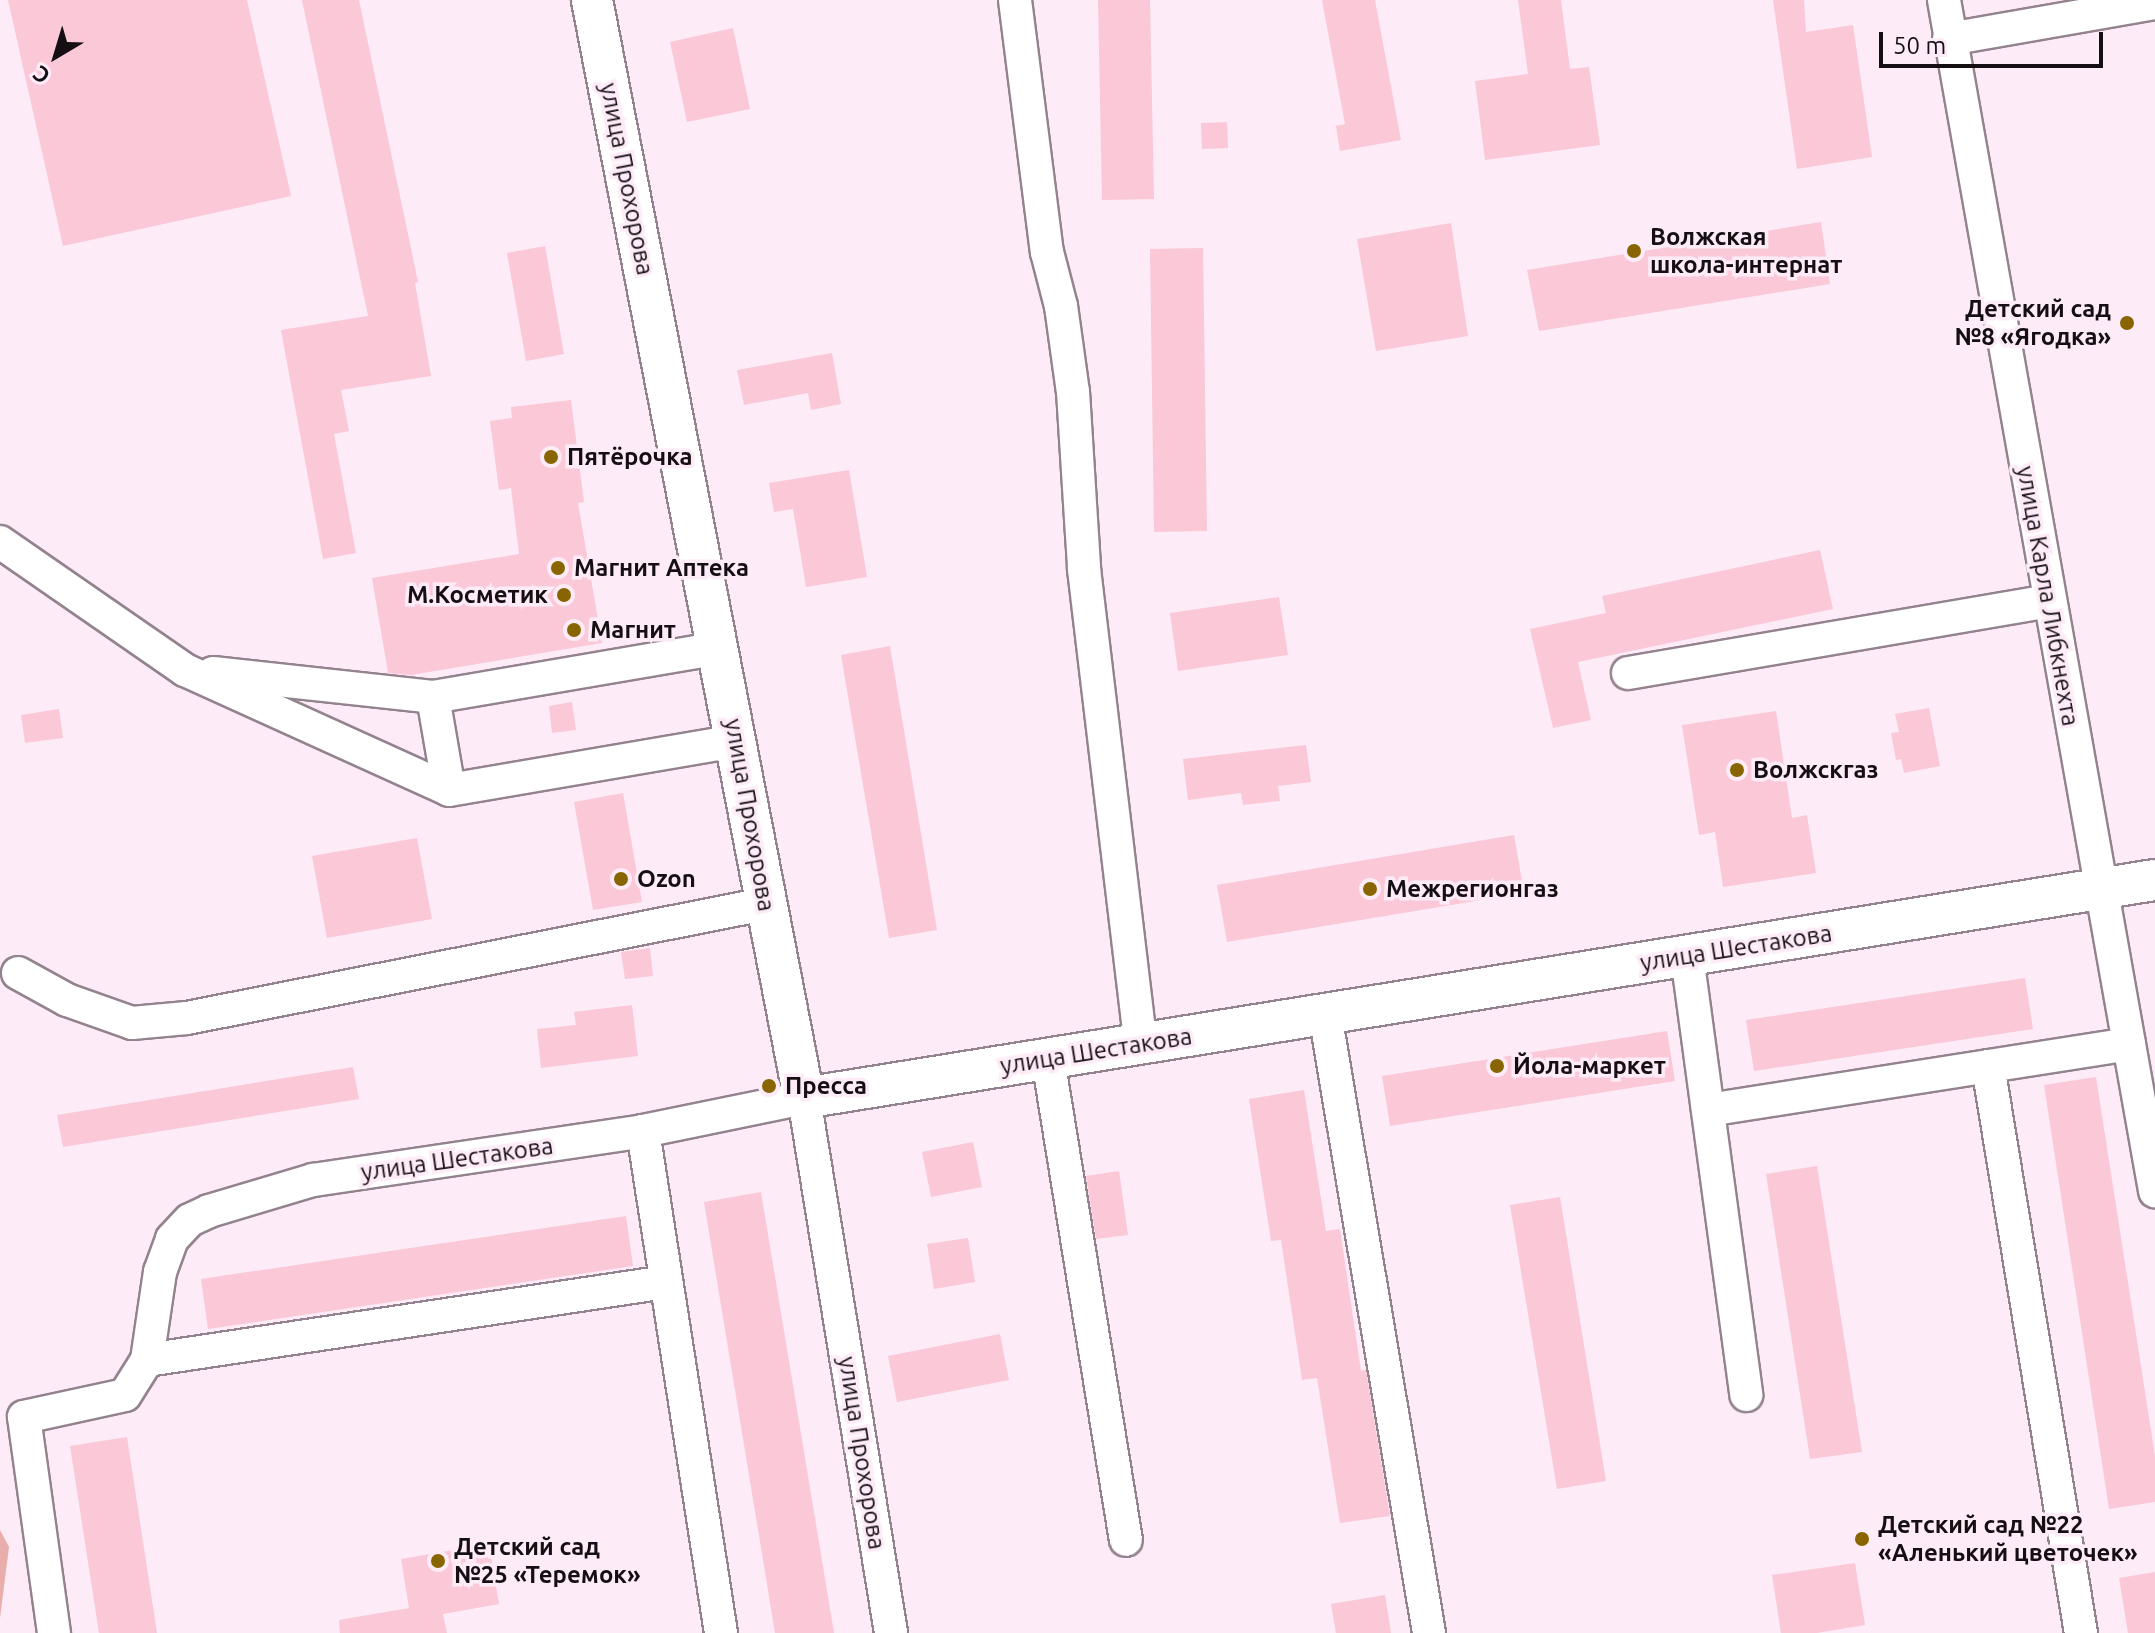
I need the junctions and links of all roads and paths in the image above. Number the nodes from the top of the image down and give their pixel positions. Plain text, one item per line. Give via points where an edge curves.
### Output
1 (592, 0) edge
2 (1015, 0) edge
3 (1944, 0) edge
4 (2155, 3) edge
5 (1949, 39) junction
6 (0, 542) edge
7 (2049, 601) junction
8 (719, 648) junction
9 (185, 670) junction
10 (1628, 673) dead end
11 (433, 697) junction
12 (736, 741) junction
13 (449, 790) junction
14 (2155, 880) edge
15 (2100, 889) junction
16 (765, 904) junction
17 (1687, 956) junction
18 (18, 973) dead end
19 (1325, 1014) junction
20 (1141, 1044) junction
21 (2129, 1044) junction
22 (1048, 1059) junction
23 (1988, 1066) junction
24 (804, 1098) junction
25 (1708, 1110) junction
26 (643, 1131) junction
27 (2155, 1191) edge
28 (666, 1282) junction
29 (147, 1360) junction
30 (1746, 1395) dead end
31 (1126, 1540) dead end
32 (54, 1633) edge
33 (721, 1633) edge
34 (891, 1633) edge
35 (1429, 1633) edge
36 (2081, 1633) edge

1 - 8 main road, улица Прохорова
2 - 20 street via 1042,221 1073,392 1084,569
3 - 5 street, улица Карла Либкнехта
4 - 5 street
5 - 7 street, улица Карла Либкнехта
6 - 9 street
7 - 10 street
7 - 15 street, улица Карла Либкнехта
8 - 11 street
8 - 12 main road, улица Прохорова
9 - 11 street
9 - 13 street
11 - 13 street
12 - 13 street
12 - 16 main road, улица Прохорова
14 - 15 main road, улица Шестакова
15 - 17 main road, улица Шестакова
15 - 21 street, улица Карла Либкнехта
16 - 18 street via 187,1018 132,1023 67,1000
16 - 24 main road, улица Прохорова
17 - 19 main road, улица Шестакова
17 - 25 street
19 - 20 main road, улица Шестакова
19 - 35 street
20 - 22 main road, улица Шестакова
21 - 23 street
21 - 27 street, улица Карла Либкнехта
22 - 24 main road, улица Шестакова
22 - 31 street
23 - 25 street
23 - 36 street
24 - 26 street, улица Шестакова
24 - 34 street, улица Прохорова
25 - 30 street
26 - 28 street
26 - 29 street, улица Шестакова via 313,1180 209,1211 190,1220 172,1239 160,1272
28 - 29 street
28 - 33 street
29 - 32 street via 125,1395 24,1417

